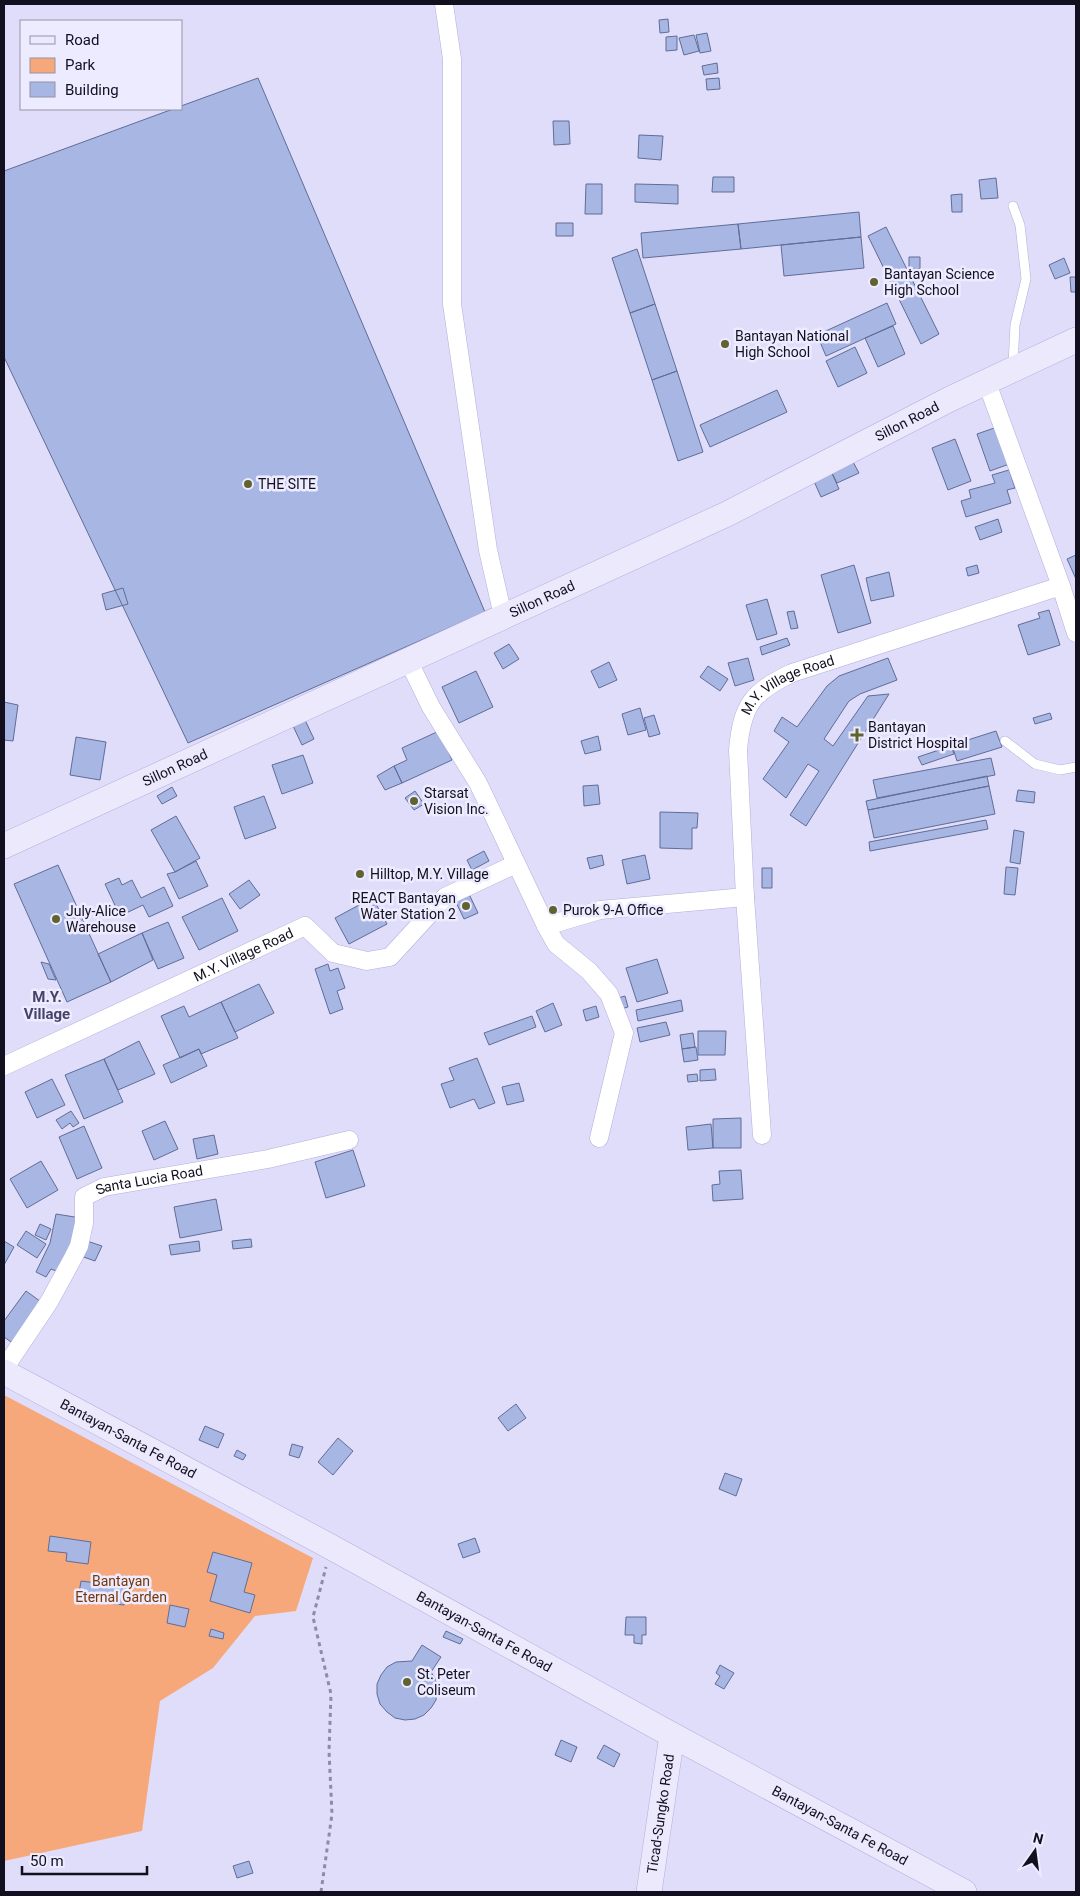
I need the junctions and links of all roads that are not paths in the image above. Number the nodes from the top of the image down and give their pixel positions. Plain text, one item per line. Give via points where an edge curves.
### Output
1 (444, 4) edge
2 (1013, 206) dead end
3 (1076, 340) edge
4 (1013, 371) junction
5 (987, 383) junction
6 (1061, 586) junction
7 (503, 616) junction
8 (1076, 633) edge
9 (408, 660) junction
10 (1004, 741) dead end
11 (1076, 767) edge
12 (4, 846) edge
13 (516, 864) junction
14 (745, 897) junction
15 (546, 926) junction
16 (4, 1066) edge
17 (762, 1135) dead end
18 (599, 1138) dead end
19 (349, 1140) dead end
20 (4, 1371) edge
21 (672, 1735) junction
22 (649, 1892) edge
23 (964, 1892) edge

1 - 7 street via 452,59 452,304 488,550
2 - 4 lane via 1020,226 1026,279 1015,325
3 - 4 main road, Sillon Road
4 - 5 main road, Sillon Road
5 - 6 street
5 - 7 main road, Sillon Road via 727,514
6 - 8 street
6 - 14 street, M.Y. Village Road via 792,673 758,693 740,726 738,750
7 - 9 main road, Sillon Road
9 - 12 main road, Sillon Road
9 - 13 street via 431,707 478,783
10 - 11 lane via 1035,764 1060,770
13 - 15 street
13 - 16 street, M.Y. Village Road via 445,897 390,957 367,961 333,953 305,926
14 - 15 street via 600,910
14 - 17 street, M.Y. Village Road
15 - 18 street via 556,944 589,970 609,994 624,1033
19 - 20 street, Santa Lucia Road via 268,1159 104,1187 84,1197 84,1223 79,1246 49,1302
20 - 21 main road, Bantayan-Santa Fe Road
21 - 22 main road, Ticad-Sungko Road
21 - 23 main road, Bantayan-Santa Fe Road

